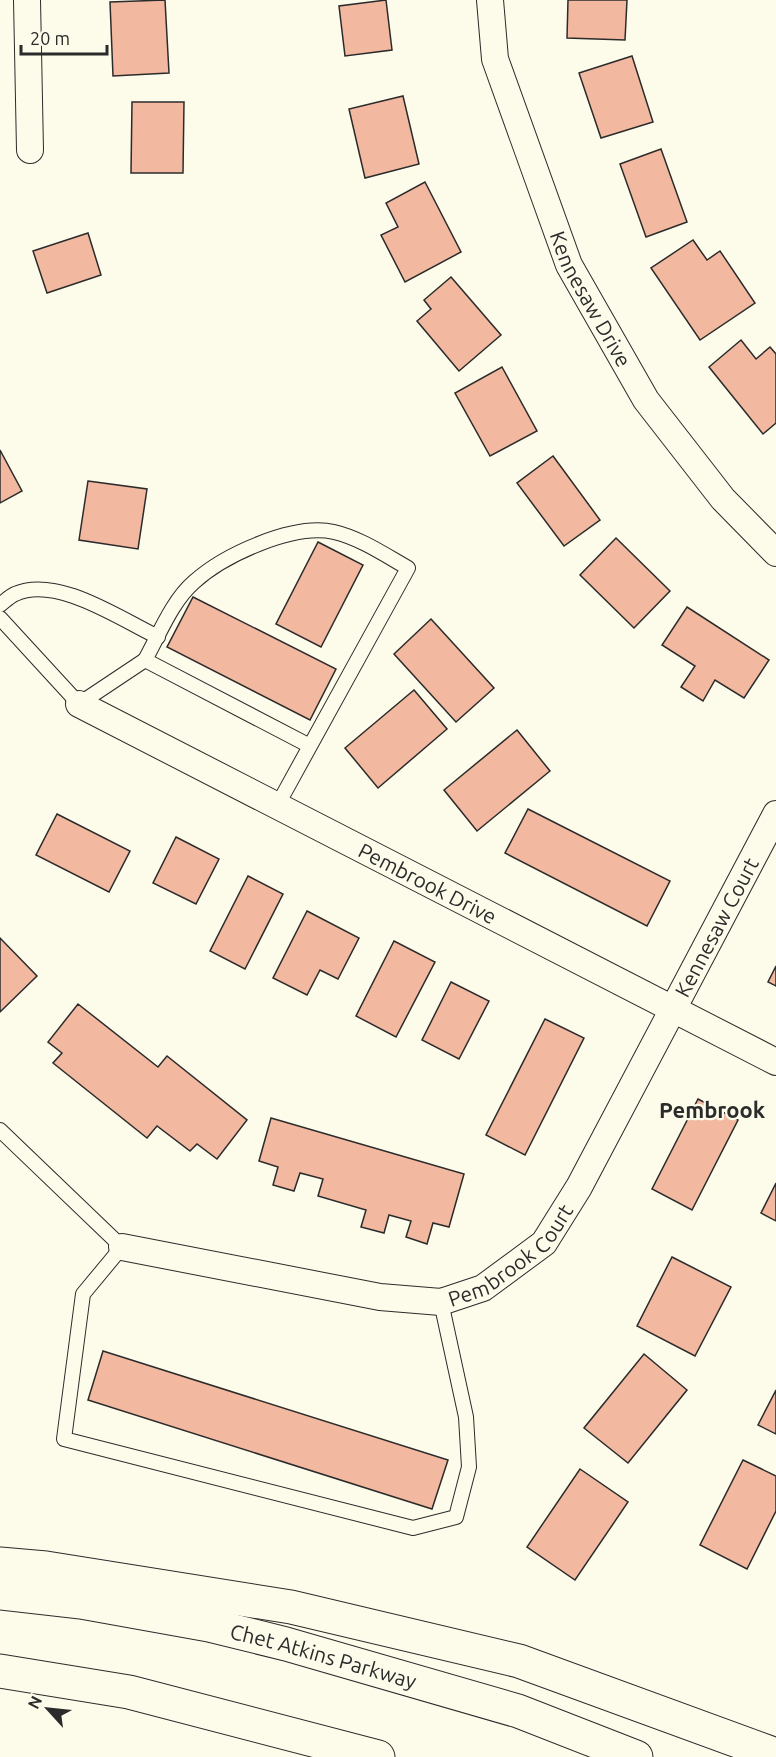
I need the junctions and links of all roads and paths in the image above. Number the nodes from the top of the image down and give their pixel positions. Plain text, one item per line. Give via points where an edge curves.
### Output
1 (27, 0) edge
2 (490, 0) edge
3 (30, 150) dead end
4 (776, 553) edge
5 (0, 605) edge
6 (0, 618) edge
7 (158, 638) junction
8 (145, 660) junction
9 (79, 704) junction
10 (310, 746) junction
11 (277, 806) junction
12 (776, 814) edge
13 (674, 1010) junction
14 (776, 1062) edge
15 (0, 1130) edge
16 (122, 1247) junction
17 (441, 1302) junction
18 (0, 1564) edge
19 (0, 1593) edge
20 (0, 1671) edge
21 (776, 1755) edge
22 (378, 1757) edge
23 (636, 1757) edge

1 - 3 street
2 - 4 street, Kennesaw Drive via 495,59 569,265 646,400 723,499
5 - 7 lane via 15,594 44,588 66,593
6 - 9 lane
7 - 8 lane
7 - 10 lane via 193,582 237,555 285,535 307,529 333,532 360,541 408,568
8 - 9 lane
8 - 10 lane
9 - 11 street, Pembrook Drive
10 - 11 lane
11 - 13 street, Pembrook Drive
12 - 13 street, Kennesaw Court
13 - 14 street, Pembrook Drive
13 - 17 street, Pembrook Court via 579,1187 544,1243 483,1288
15 - 16 lane
16 - 17 street, Pembrook Court via 380,1297
16 - 17 lane via 83,1294 64,1439 413,1528 456,1517 469,1467 466,1418
18 - 21 highway via 291,1607 519,1661
19 - 23 highway, Chet Atkins Parkway via 81,1602 286,1644 518,1711
20 - 22 highway via 129,1692

